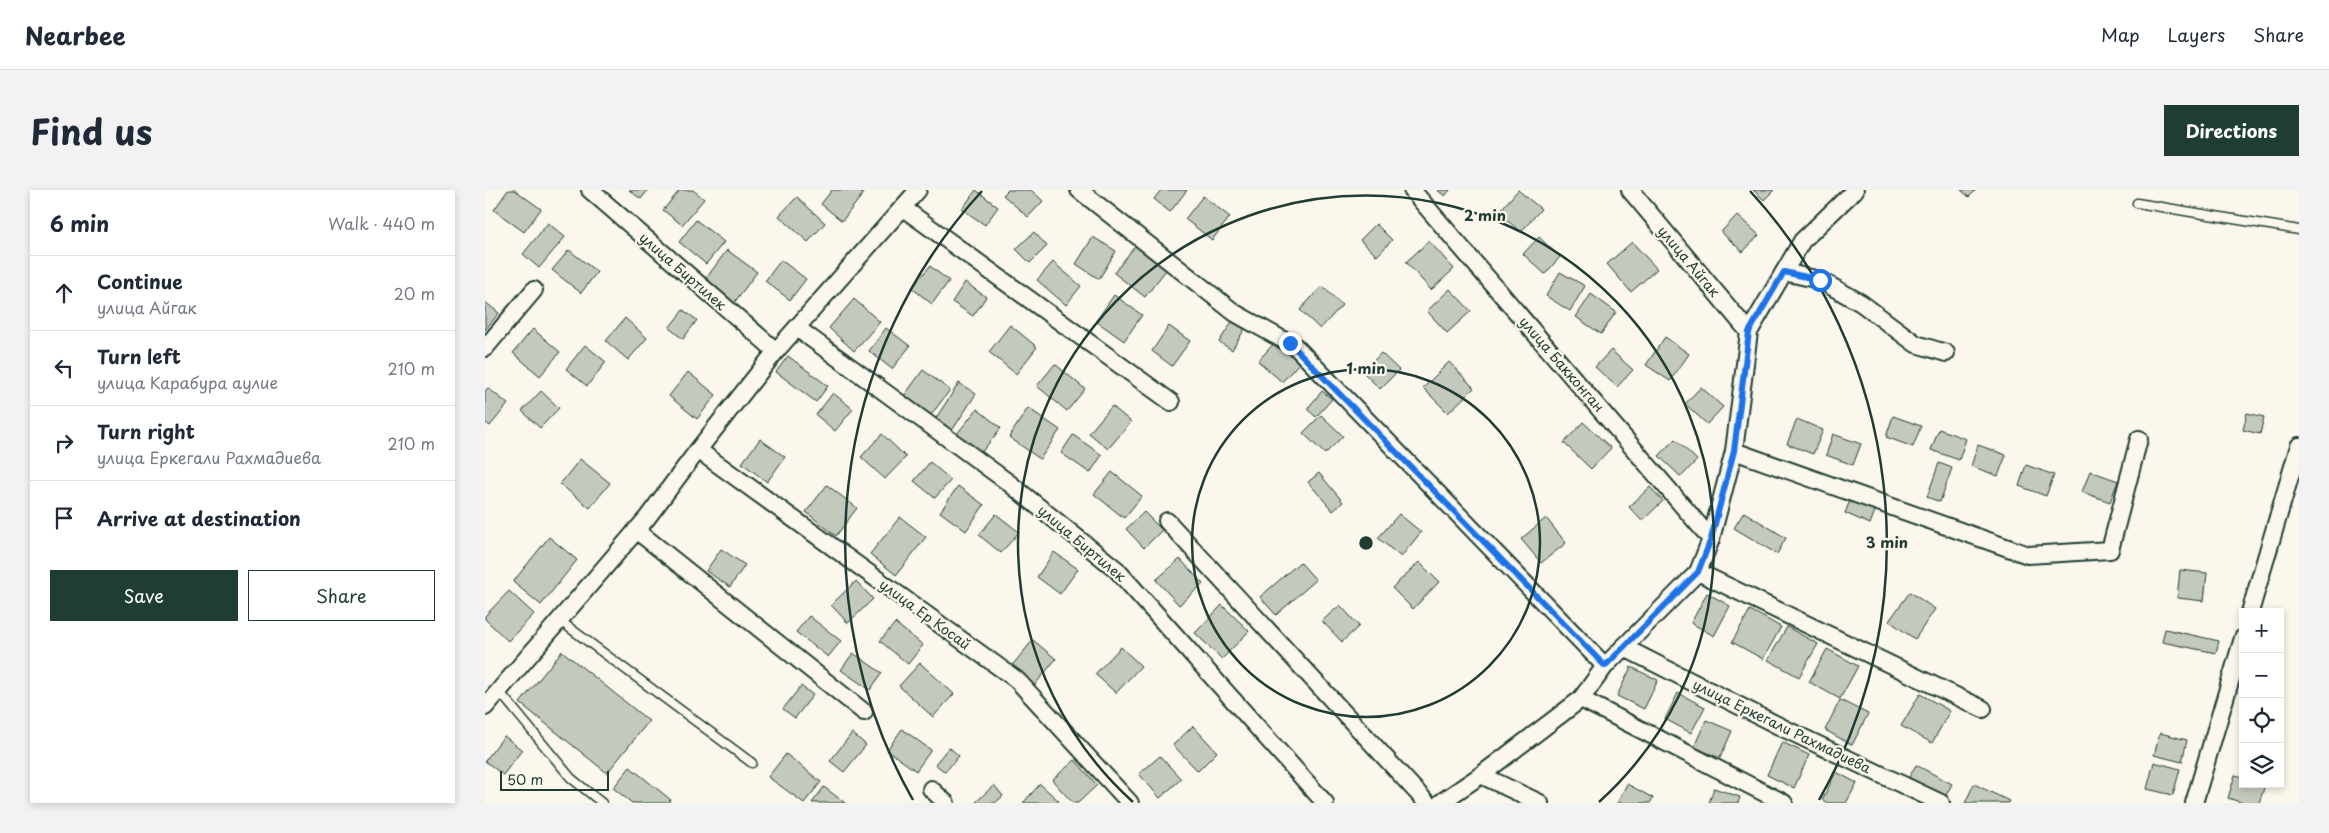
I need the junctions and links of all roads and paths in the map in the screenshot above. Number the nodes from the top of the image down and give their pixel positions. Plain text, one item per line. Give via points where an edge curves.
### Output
1 (590, 190) edge
2 (918, 190) edge
3 (1079, 190) edge
4 (1412, 190) edge
5 (1630, 190) edge
6 (1855, 190) edge
7 (2137, 203) dead end
8 (903, 208) junction
9 (2299, 230) edge
10 (1784, 272) junction
11 (534, 290) dead end
12 (797, 328) junction
13 (1749, 332) junction
14 (485, 348) edge
15 (776, 351) junction
16 (1946, 353) dead end
17 (1171, 402) dead end
18 (2139, 439) dead end
19 (2299, 446) edge
20 (698, 450) junction
21 (1734, 451) junction
22 (1167, 521) dead end
23 (636, 530) junction
24 (1711, 539) junction
25 (1698, 572) junction
26 (2251, 608) edge
27 (559, 620) junction
28 (1623, 647) junction
29 (2239, 651) edge
30 (1605, 666) junction
31 (499, 691) junction
32 (1581, 699) junction
33 (485, 707) edge
34 (1983, 709) dead end
35 (864, 712) dead end
36 (752, 763) dead end
37 (1481, 775) junction
38 (931, 789) dead end
39 (602, 803) edge
40 (945, 803) edge
41 (1130, 803) edge
42 (1325, 803) edge
43 (1427, 803) edge
44 (1440, 803) edge
45 (1540, 803) edge
46 (1784, 803) edge
47 (1941, 803) edge
48 (2194, 803) edge

1 - 15 street, улица Биртилек
2 - 8 street
3 - 30 street via 1235,313 1296,347
4 - 24 street, улица Бакконган
5 - 13 street, улица Айгак
6 - 10 street via 1802,241
7 - 9 lane
8 - 12 street
8 - 17 street
10 - 13 street
10 - 16 street via 1820,280 1861,303 1916,344
11 - 14 street
12 - 15 street
12 - 42 street, улица Биртилек via 1009,483 1116,569
13 - 21 street
15 - 20 street
18 - 21 street via 2110,550 2027,555
19 - 26 street
20 - 23 street
20 - 41 street, улица Ер Косай via 1017,680
21 - 24 street
22 - 43 street
23 - 27 street
23 - 35 street
24 - 25 street
25 - 28 street
25 - 34 street
27 - 31 street
27 - 36 lane
28 - 30 street
28 - 47 street, улица Еркегали Рахмадиева
29 - 48 street
30 - 32 street
31 - 33 street
31 - 39 lane via 571,778
32 - 37 street
32 - 46 street
37 - 44 street
37 - 45 street
38 - 40 street

